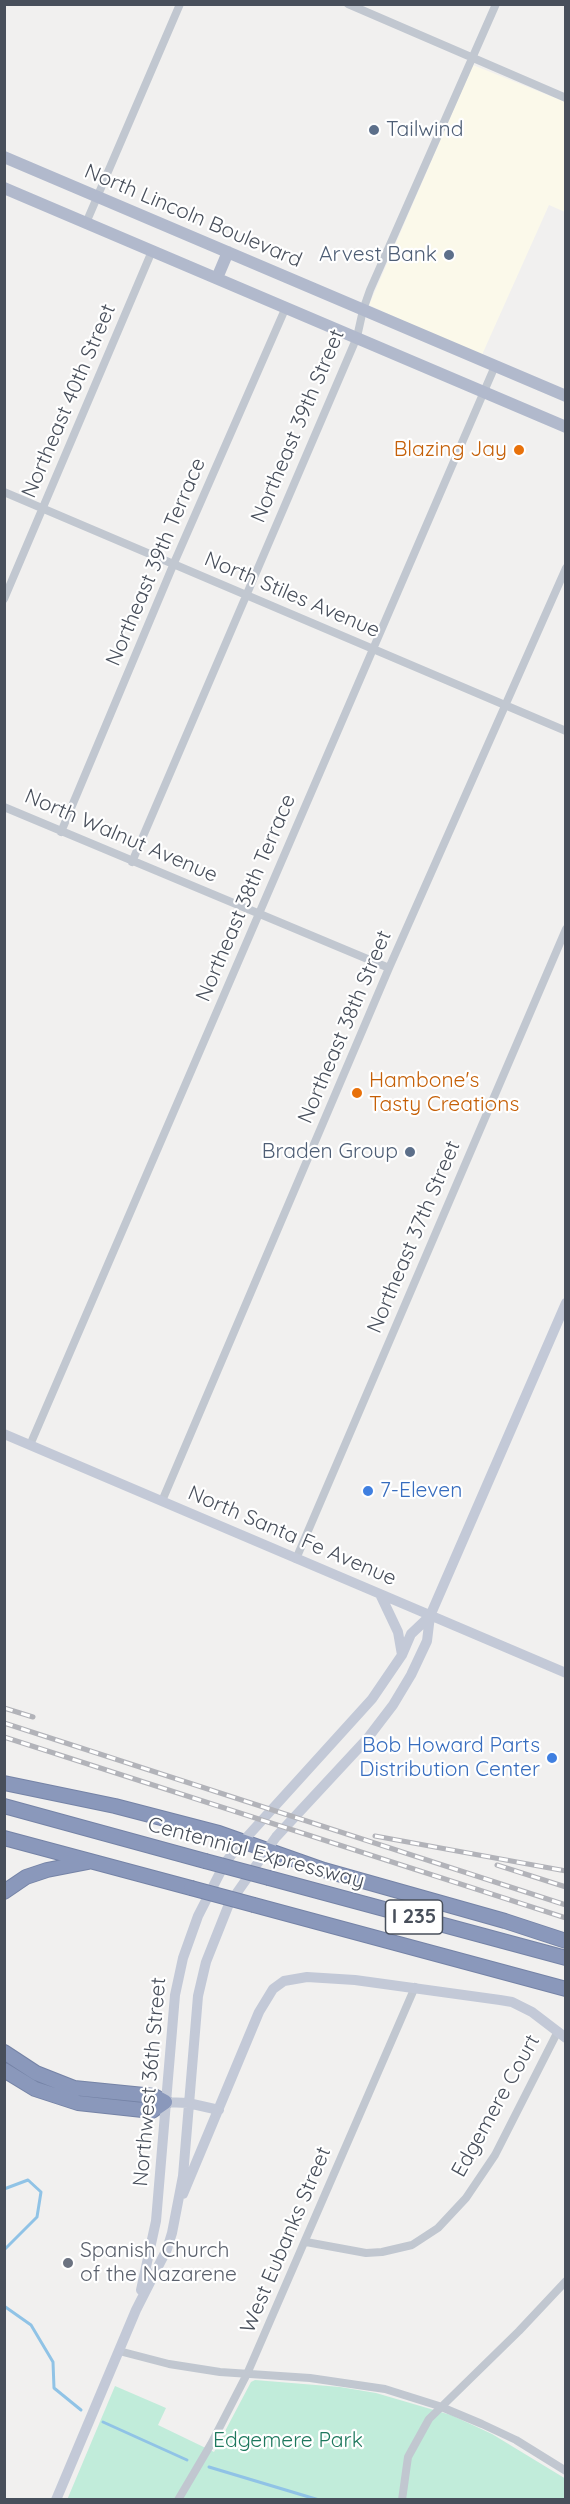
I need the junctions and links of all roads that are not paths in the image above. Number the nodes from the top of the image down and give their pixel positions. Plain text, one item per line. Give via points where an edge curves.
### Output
1 (180, 4) edge
2 (348, 4) edge
3 (496, 4) edge
4 (472, 58) junction
5 (566, 98) edge
6 (4, 157) edge
7 (4, 188) edge
8 (97, 196) junction
9 (86, 223) junction
10 (152, 250) junction
11 (228, 252) junction
12 (217, 278) junction
13 (285, 307) junction
14 (363, 310) junction
15 (357, 338) junction
16 (495, 366) junction
17 (483, 392) junction
18 (566, 396) edge
19 (566, 427) edge
20 (4, 492) edge
21 (44, 508) junction
22 (174, 563) junction
23 (566, 568) edge
24 (245, 594) junction
25 (4, 599) edge
26 (374, 650) junction
27 (507, 705) junction
28 (566, 731) edge
29 (4, 807) edge
30 (62, 832) junction
31 (132, 862) junction
32 (259, 913) junction
33 (566, 929) edge
34 (389, 968) junction
35 (566, 1303) edge
36 (4, 1434) edge
37 (30, 1445) junction
38 (162, 1501) junction
39 (296, 1558) junction
40 (380, 1594) junction
41 (430, 1616) junction
42 (402, 1655) junction
43 (566, 1673) edge
44 (4, 1783) edge
45 (4, 1806) edge
46 (4, 1838) edge
47 (242, 1841) junction
48 (267, 1850) junction
49 (93, 1862) junction
50 (4, 1892) edge
51 (566, 1941) edge
52 (566, 1958) edge
53 (415, 1988) junction
54 (566, 1989) edge
55 (562, 2035) edge
56 (4, 2052) edge
57 (4, 2070) edge
58 (165, 2102) junction
59 (188, 2103) junction
60 (219, 2110) junction
61 (180, 2202) junction
62 (306, 2242) junction
63 (566, 2281) edge
64 (136, 2310) junction
65 (119, 2351) junction
66 (248, 2374) junction
67 (439, 2406) junction
68 (566, 2471) edge
69 (402, 2498) edge
70 (56, 2499) edge
71 (177, 2499) edge

1 - 8 street
2 - 4 street
3 - 4 street, Northeast 39th Street
4 - 5 street
4 - 14 street, Northeast 39th Street
6 - 8 main road, North Lincoln Boulevard
7 - 9 main road
8 - 9 street
8 - 11 main road, North Lincoln Boulevard
9 - 10 main road
10 - 12 main road
10 - 21 street, Northeast 40th Street
11 - 12 main road
11 - 14 main road, North Lincoln Boulevard
12 - 13 main road
13 - 15 main road
13 - 22 street, Northeast 39th Terrace
14 - 15 street, Northeast 39th Street
14 - 16 main road, North Lincoln Boulevard
15 - 17 main road
15 - 24 street, Northeast 39th Street
16 - 17 street, Northeast 38th Terrace
16 - 18 main road, North Lincoln Boulevard
17 - 19 main road
17 - 26 street, Northeast 38th Terrace
20 - 21 street, North Stiles Avenue
21 - 22 street, North Stiles Avenue
21 - 25 street, Northeast 40th Street
22 - 24 street, North Stiles Avenue
22 - 30 street, Northeast 39th Terrace
23 - 27 street, Northeast 38th Street
24 - 26 street, North Stiles Avenue
24 - 31 street, Northeast 39th Street
26 - 27 street, North Stiles Avenue
26 - 32 street, Northeast 38th Terrace
27 - 28 street, North Stiles Avenue
27 - 34 street, Northeast 38th Street
29 - 30 street, North Walnut Avenue
30 - 31 street, North Walnut Avenue
31 - 32 street, North Walnut Avenue
32 - 34 street, North Walnut Avenue
32 - 37 street, Northeast 38th Terrace
33 - 39 street, Northeast 37th Street
34 - 38 street, Northeast 38th Street
35 - 41 main road
36 - 37 main road, North Santa Fe Avenue
37 - 38 main road, North Santa Fe Avenue
38 - 39 main road, North Santa Fe Avenue
39 - 40 main road, North Santa Fe Avenue
40 - 41 main road, North Santa Fe Avenue
40 - 42 main road via 398,1632
41 - 42 main road, Northwest 36th Street via 411,1634
41 - 43 main road, North Santa Fe Avenue
41 - 48 main road via 428,1641 393,1706
42 - 47 main road, Northwest 36th Street via 356,1717
44 - 47 highway via 145,1813
45 - 52 highway, Centennial Expressway / I 235, bridge
46 - 49 highway, I 235
47 - 48 highway
47 - 58 main road, Northwest 36th Street via 204,1903 183,1958 175,1995
48 - 51 highway
48 - 59 main road, Northwest 36th Street via 229,1904 206,1962 198,1996
49 - 50 highway via 47,1870
49 - 54 highway, I 235, bridge
53 - 55 main road via 512,2002
53 - 60 main road via 316,1978 284,1981 273,1989 262,2007
53 - 62 street, West Eubanks Street
55 - 62 street, Edgemere Court via 495,2155 466,2198 438,2228 412,2245 382,2252 366,2253
56 - 58 highway via 36,2073 74,2088 154,2096
57 - 58 highway via 35,2089 78,2103 152,2111
58 - 59 main road
58 - 64 main road, Northwest 36th Street via 156,2221
59 - 60 main road
59 - 61 main road, Northwest 36th Street
60 - 61 main road
61 - 64 main road, Northwest 36th Street via 167,2249
62 - 66 street, West Eubanks Street
63 - 67 street
64 - 65 main road, Northwest 36th Street
65 - 66 street via 169,2364
65 - 70 main road, Northwest 36th Street
66 - 67 street via 352,2383
66 - 71 street, West Eubanks Street
67 - 68 street via 516,2440
67 - 69 street via 412,2447

